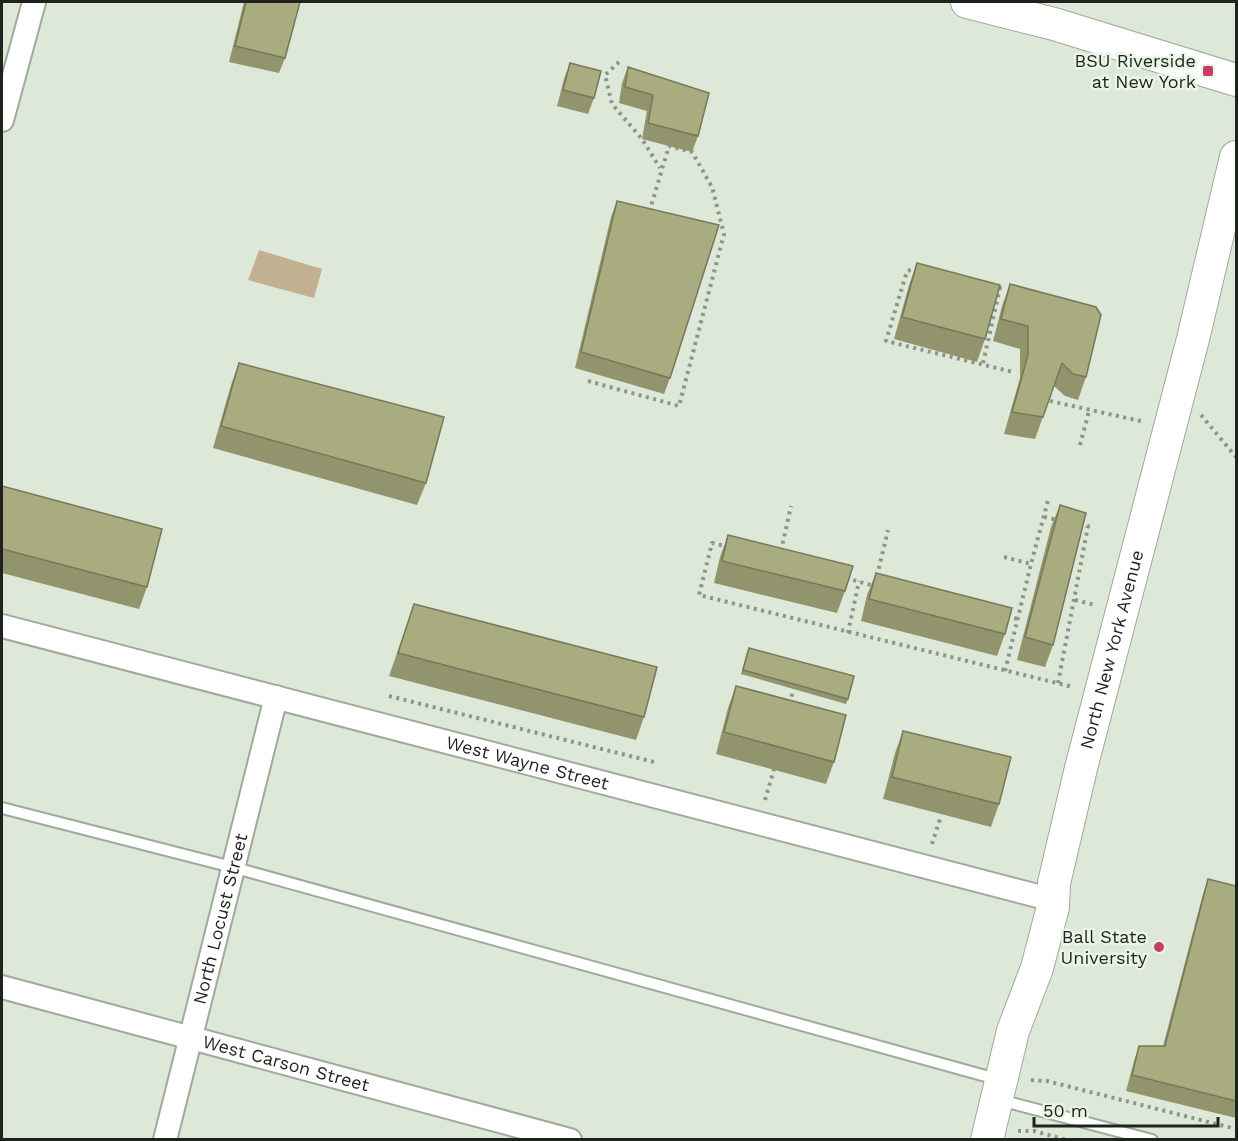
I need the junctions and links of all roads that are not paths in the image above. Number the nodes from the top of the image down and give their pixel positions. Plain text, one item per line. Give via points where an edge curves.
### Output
1 (34, 2) edge
2 (967, 2) edge
3 (1236, 80) edge
4 (2, 120) edge
5 (1236, 157) edge
6 (2, 626) edge
7 (276, 697) junction
8 (2, 808) edge
9 (232, 867) junction
10 (1053, 900) junction
11 (2, 987) edge
12 (190, 1038) junction
13 (999, 1090) junction
14 (1001, 1135) edge
15 (165, 1140) edge
16 (570, 1140) edge
17 (1152, 1140) edge

1 - 4 street
2 - 3 street via 1054,24
5 - 10 street, North New York Avenue via 1193,339 1081,768
6 - 7 street, West Wayne Street
7 - 9 street, North Locust Street
7 - 10 street, West Wayne Street
8 - 9 lane
9 - 12 street, North Locust Street
9 - 13 lane
10 - 13 street, North New York Avenue via 1037,968 1013,1030
11 - 12 street, West Carson Street
12 - 15 street, North Locust Street
12 - 16 street, West Carson Street
13 - 14 street, North New York Avenue
13 - 17 lane

